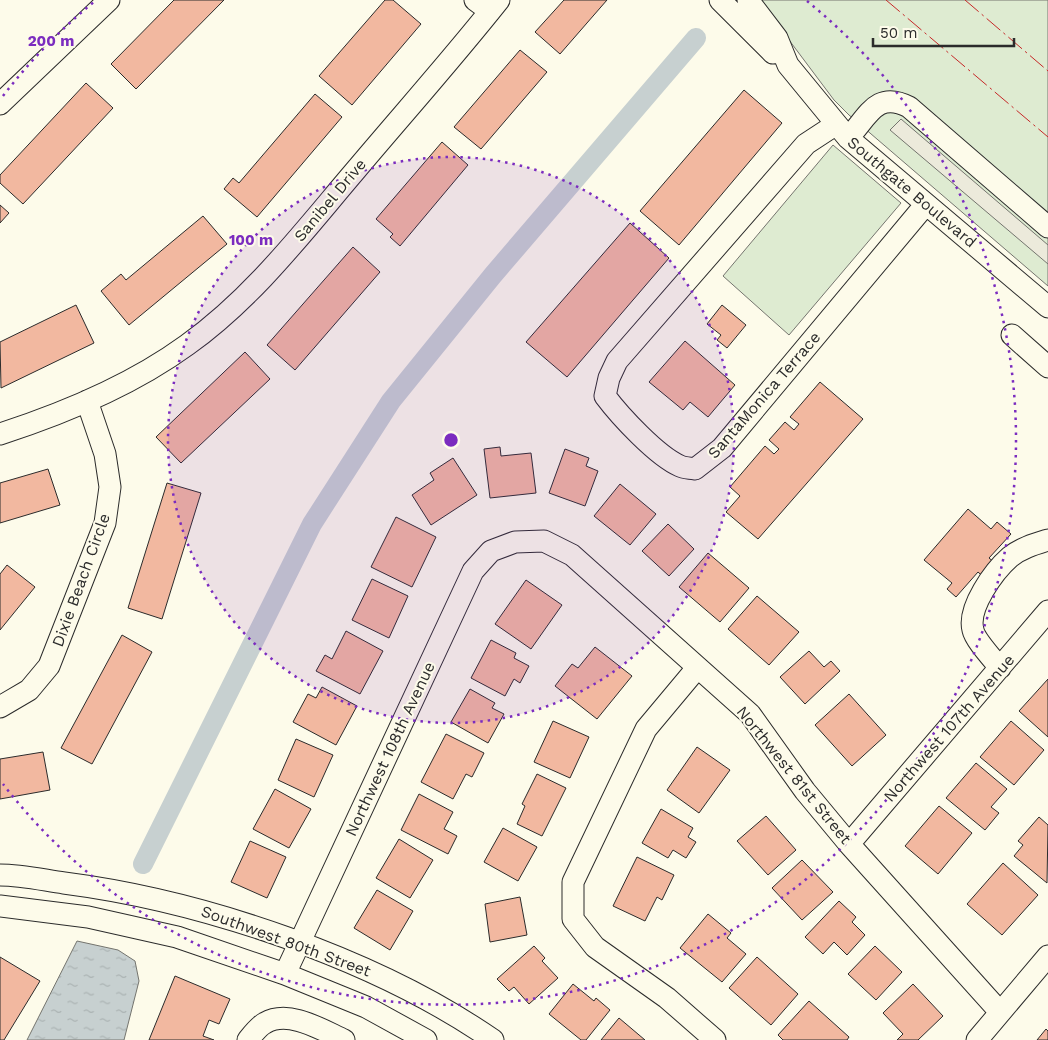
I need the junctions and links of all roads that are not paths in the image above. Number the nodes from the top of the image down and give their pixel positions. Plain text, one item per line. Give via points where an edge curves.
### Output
1 (109, 0) edge
2 (720, 0) edge
3 (748, 0) edge
4 (488, 4) edge
5 (788, 65) junction
6 (0, 104) edge
7 (842, 132) junction
8 (926, 204) junction
9 (1048, 227) edge
10 (1048, 307) edge
11 (1012, 335) dead end
12 (1048, 367) edge
13 (87, 401) junction
14 (0, 434) edge
15 (1048, 540) edge
16 (515, 542) joint
17 (1048, 612) edge
18 (697, 668) junction
19 (1000, 668) junction
20 (0, 707) edge
21 (849, 844) junction
22 (0, 875) edge
23 (0, 906) edge
24 (300, 943) junction
25 (1048, 956) edge
26 (285, 974) junction
27 (1000, 1012) junction
28 (248, 1040) edge
29 (344, 1040) edge
30 (426, 1040) edge
31 (492, 1040) edge
32 (715, 1040) edge
33 (977, 1040) edge

1 - 6 street
2 - 5 street, Southgate Boulevard
3 - 5 street, Southgate Boulevard via 776,38
4 - 13 street, Sanibel Drive via 289,249 240,301 188,345 138,377
5 - 7 street, Southgate Boulevard
7 - 8 street, Southgate Boulevard
7 - 8 street, SantaMonica Terrace via 806,144 616,361 606,396 618,413 660,452 680,466 695,469 722,448
7 - 9 street, SantaMonica Terrace via 874,107 885,101 896,101 909,107
8 - 10 street, Southgate Boulevard
11 - 12 street
13 - 14 street, Sanibel Drive
13 - 20 street, Dixie Beach Circle via 105,454 110,487 105,523 49,666 29,690
15 - 19 street via 1027,546 1010,558 986,587 975,608 973,631
16 - 18 street, Northwest 81st Street via 544,541 572,555
16 - 24 street, Northwest 108th Avenue via 492,551 472,571
17 - 19 street, Northwest 107th Avenue
18 - 21 street, Northwest 81st Street via 750,714 805,791
18 - 32 street via 646,729 573,882 573,919 595,947 667,998
19 - 21 street, Northwest 107th Avenue
21 - 27 street, Northwest 81st Street
22 - 24 street, Southwest 80th Street via 94,887 188,906
23 - 26 street, Southwest 80th Street via 88,917 177,937
24 - 26 street, Northwest 108th Avenue
24 - 31 street, Southwest 80th Street via 380,976
25 - 27 street
26 - 30 street, Southwest 80th Street via 366,1007
27 - 33 street
28 - 29 street via 265,1023 283,1018 303,1022

